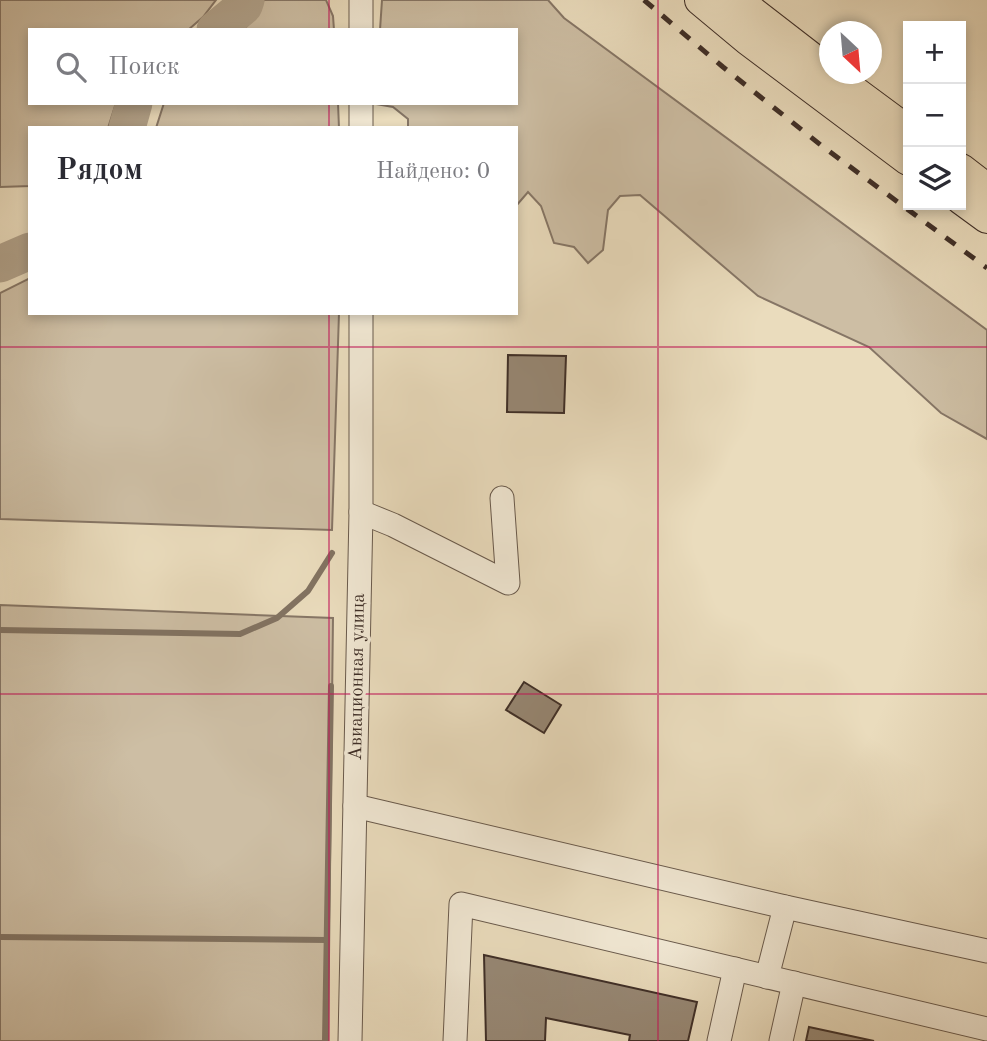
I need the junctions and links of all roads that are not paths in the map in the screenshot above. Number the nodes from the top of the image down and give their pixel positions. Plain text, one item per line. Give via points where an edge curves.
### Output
1 (361, 0) edge
2 (700, 0) edge
3 (737, 0) edge
4 (361, 28) edge
5 (819, 64) edge
6 (845, 84) edge
7 (361, 105) edge
8 (361, 126) edge
9 (903, 127) edge
10 (903, 156) edge
11 (966, 173) edge
12 (987, 189) edge
13 (966, 203) edge
14 (987, 218) edge
15 (361, 315) edge
16 (502, 498) dead end
17 (361, 512) junction
18 (355, 806) junction
19 (785, 907) junction
20 (987, 951) edge
21 (735, 969) junction
22 (767, 977) junction
23 (794, 983) junction
24 (987, 1029) edge
25 (350, 1041) edge
26 (455, 1041) edge
27 (719, 1041) edge
28 (781, 1041) edge

1 - 4 street
2 - 10 main road
3 - 5 main road
6 - 9 main road
7 - 8 street
11 - 12 main road
13 - 14 main road
15 - 17 street, Авиационная улица
16 - 17 street via 508,583
17 - 18 street, Авиационная улица
18 - 19 street
18 - 25 street, Авиационная улица
19 - 20 street
19 - 22 street
21 - 22 street
21 - 26 street via 461,904
21 - 27 street
22 - 23 street
23 - 24 street
23 - 28 street

